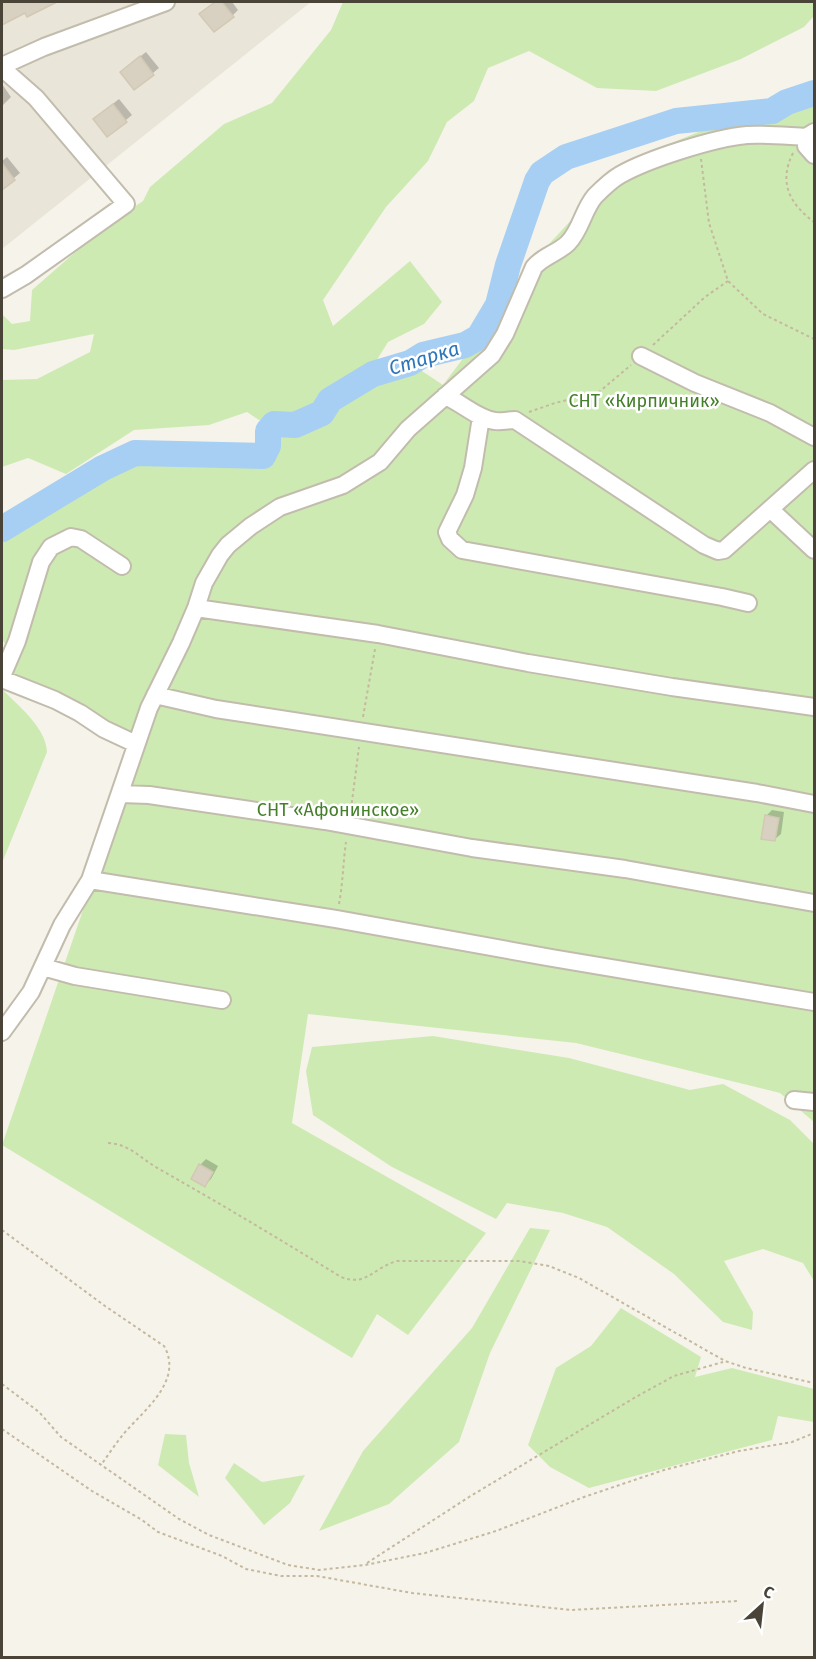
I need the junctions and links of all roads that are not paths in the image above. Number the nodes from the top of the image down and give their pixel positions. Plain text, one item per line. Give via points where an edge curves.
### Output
1 (166, 2) edge
2 (2, 67) edge
3 (810, 134) edge
4 (814, 155) edge
5 (2, 289) edge
6 (641, 356) dead end
7 (445, 396) junction
8 (481, 417) junction
9 (814, 437) edge
10 (814, 470) edge
11 (770, 509) junction
12 (814, 550) edge
13 (122, 566) dead end
14 (748, 603) dead end
15 (196, 608) junction
16 (2, 678) edge
17 (155, 695) junction
18 (814, 707) edge
19 (136, 744) junction
20 (120, 794) junction
21 (814, 804) edge
22 (90, 880) junction
23 (814, 903) edge
24 (43, 967) junction
25 (222, 999) dead end
26 (814, 1002) edge
27 (2, 1032) edge
28 (794, 1100) dead end
29 (814, 1102) edge

1 - 2 street via 44,47
2 - 5 street via 36,98 126,204
3 - 4 street via 806,146
3 - 7 street via 746,135 647,163 619,176 589,204 567,245 534,267 492,355
6 - 9 street via 770,413
7 - 8 street
7 - 15 street via 373,467 324,493 280,507 228,545 208,575
8 - 11 street via 515,420 718,551
8 - 14 street via 473,468 447,532 462,550
10 - 11 street
11 - 12 street
13 - 16 street via 81,539 71,537 51,547 41,562
15 - 17 street
15 - 18 street via 378,634 528,663
16 - 19 street via 55,700
17 - 19 street
17 - 21 street via 216,709
19 - 20 street
20 - 22 street
20 - 23 street via 349,825
22 - 24 street via 62,925
22 - 26 street
24 - 25 street via 75,976
24 - 27 street via 31,992
28 - 29 street

